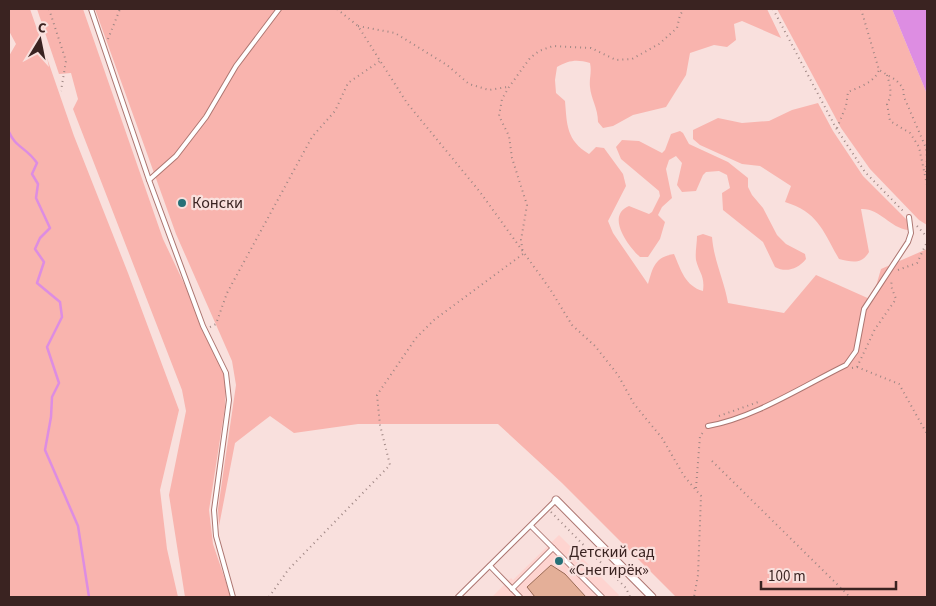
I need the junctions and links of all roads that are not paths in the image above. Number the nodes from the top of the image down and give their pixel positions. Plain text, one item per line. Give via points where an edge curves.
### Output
1 (91, 9) edge
2 (279, 9) edge
3 (149, 180) junction
4 (909, 217) road end
5 (708, 426) dead end
6 (556, 500) joint
7 (531, 526) junction
8 (553, 548) junction
9 (490, 566) junction
10 (512, 589) junction
11 (647, 595) edge
12 (234, 597) edge
13 (458, 597) edge
14 (520, 597) edge
15 (602, 597) edge

1 - 3 lane
2 - 3 lane via 236,66 206,118 176,156
3 - 12 lane via 203,326 226,373 229,400 214,510 216,536
4 - 5 lane via 911,233 908,242 864,309 856,351 846,365 752,412 727,423
6 - 7 lane
6 - 11 street
7 - 8 lane
7 - 9 lane
8 - 10 lane
8 - 15 lane
9 - 10 lane
9 - 13 lane
10 - 14 lane

